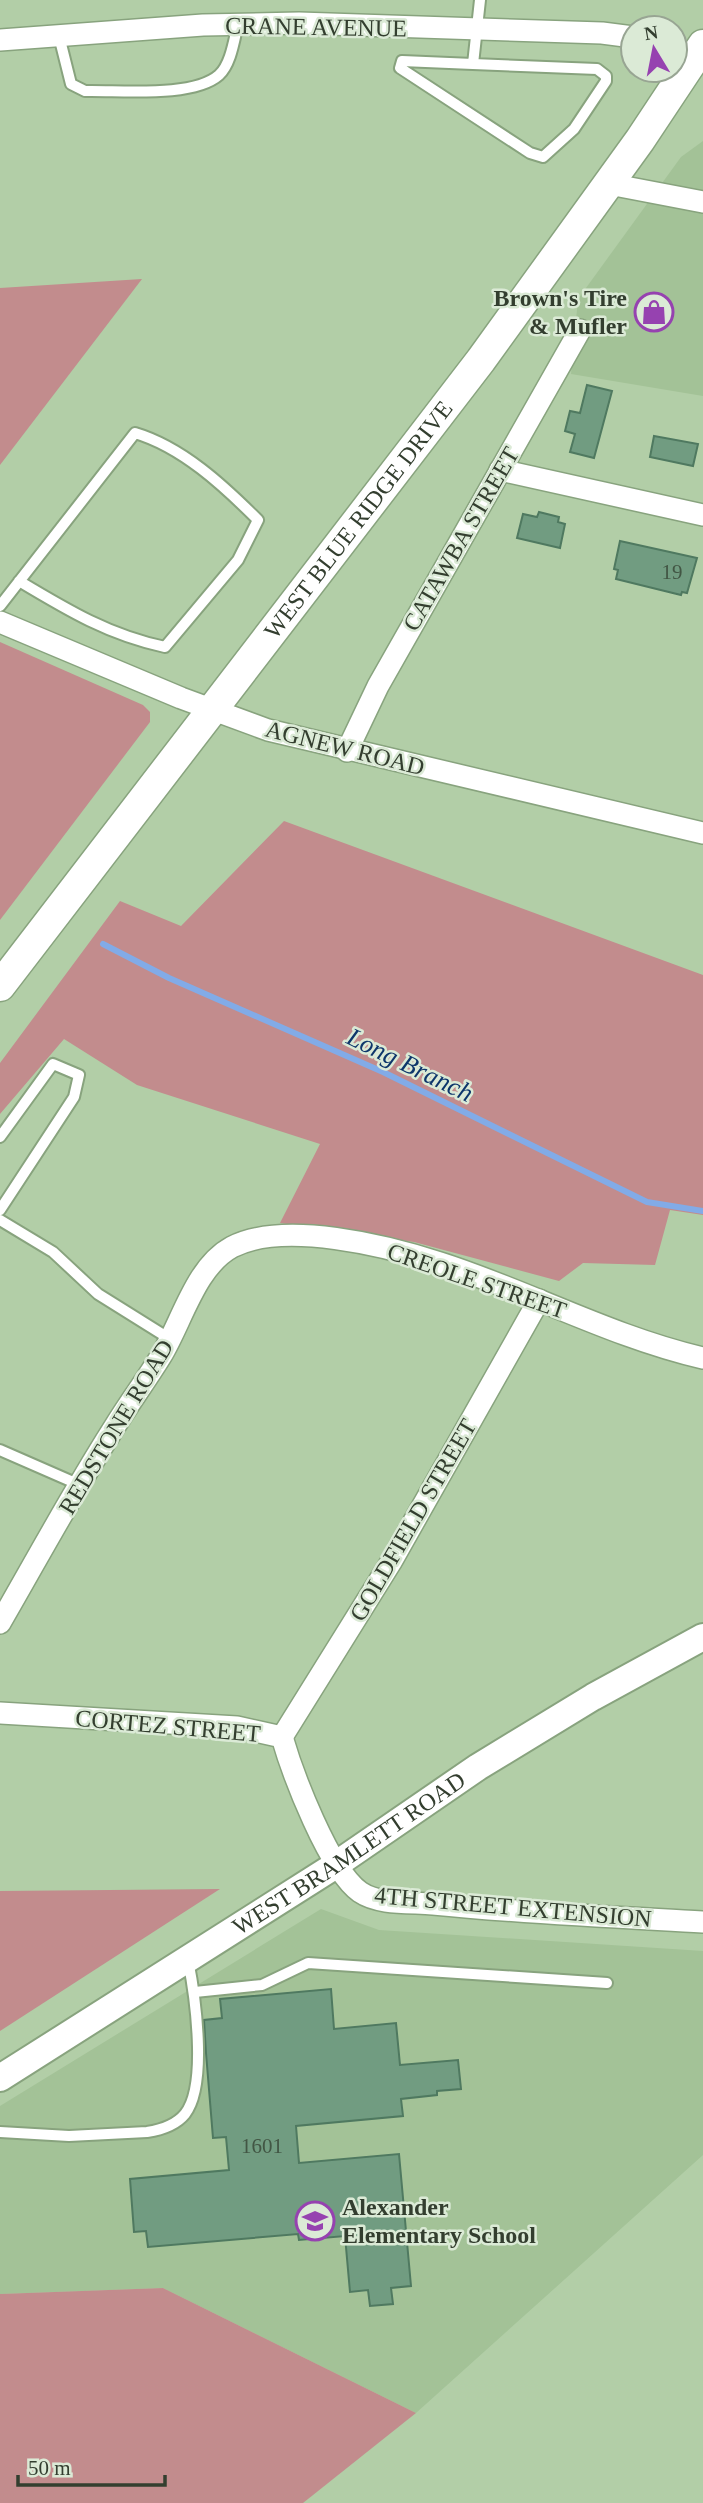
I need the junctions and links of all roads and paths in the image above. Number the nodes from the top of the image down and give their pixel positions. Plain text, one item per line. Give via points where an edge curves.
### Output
1 (480, 0) edge
2 (238, 24) junction
3 (476, 31) junction
4 (619, 35) edge
5 (59, 36) junction
6 (0, 40) edge
7 (694, 55) edge
8 (473, 64) junction
9 (609, 184) junction
10 (703, 202) edge
11 (580, 330) dead end
12 (500, 470) junction
13 (703, 515) edge
14 (19, 581) junction
15 (0, 606) edge
16 (0, 622) edge
17 (212, 710) junction
18 (347, 751) junction
19 (703, 833) edge
20 (0, 986) edge
21 (0, 1137) edge
22 (0, 1210) edge
23 (0, 1220) edge
24 (244, 1242) joint
25 (539, 1300) junction
26 (170, 1339) junction
27 (703, 1358) edge
28 (0, 1450) edge
29 (80, 1485) junction
30 (0, 1623) edge
31 (703, 1637) edge
32 (0, 1713) edge
33 (282, 1737) junction
34 (336, 1865) junction
35 (703, 1922) edge
36 (188, 1960) junction
37 (607, 1983) dead end
38 (195, 1992) junction
39 (0, 2078) edge
40 (0, 2132) edge

1 - 3 lane
2 - 3 street, CRANE AVENUE
2 - 5 street, CRANE AVENUE
2 - 5 lane via 221,74 199,88 85,90 71,84
3 - 4 street, CRANE AVENUE
3 - 8 lane
5 - 6 street, CRANE AVENUE
7 - 9 main road, WEST BLUE RIDGE DRIVE
8 - 8 lane via 423,60 402,61 399,66 543,157 574,129 606,81 597,69
9 - 10 street
9 - 17 main road, WEST BLUE RIDGE DRIVE via 481,360
11 - 12 street, CATAWBA STREET
12 - 13 street
12 - 18 street, CATAWBA STREET via 378,686
14 - 14 lane via 135,433 159,440 228,490 258,520 238,559 166,647 126,638
14 - 15 lane
16 - 17 street, AGNEW ROAD
17 - 18 street, AGNEW ROAD
17 - 20 main road, WEST BLUE RIDGE DRIVE
18 - 19 street, AGNEW ROAD
21 - 22 lane via 53,1063 79,1075 74,1097
23 - 26 lane via 53,1252 98,1294
24 - 25 street, CREOLE STREET via 302,1237 391,1250
24 - 26 street, REDSTONE ROAD via 210,1265
25 - 27 street, CREOLE STREET
25 - 33 street, GOLDFIELD STREET via 391,1562
26 - 29 street, REDSTONE ROAD
28 - 29 lane
29 - 30 street, REDSTONE ROAD
31 - 34 street, WEST BRAMLETT ROAD via 478,1767
32 - 33 street, CORTEZ STREET via 237,1727
33 - 34 street, CORTEZ STREET via 291,1770
34 - 35 street, 4TH STREET EXTENSION via 356,1889 377,1899
34 - 36 street, WEST BRAMLETT ROAD
36 - 38 lane
36 - 39 street, WEST BRAMLETT ROAD
37 - 38 lane via 308,1963 262,1985
38 - 40 lane via 198,2057 193,2092 183,2117 147,2132 69,2136

